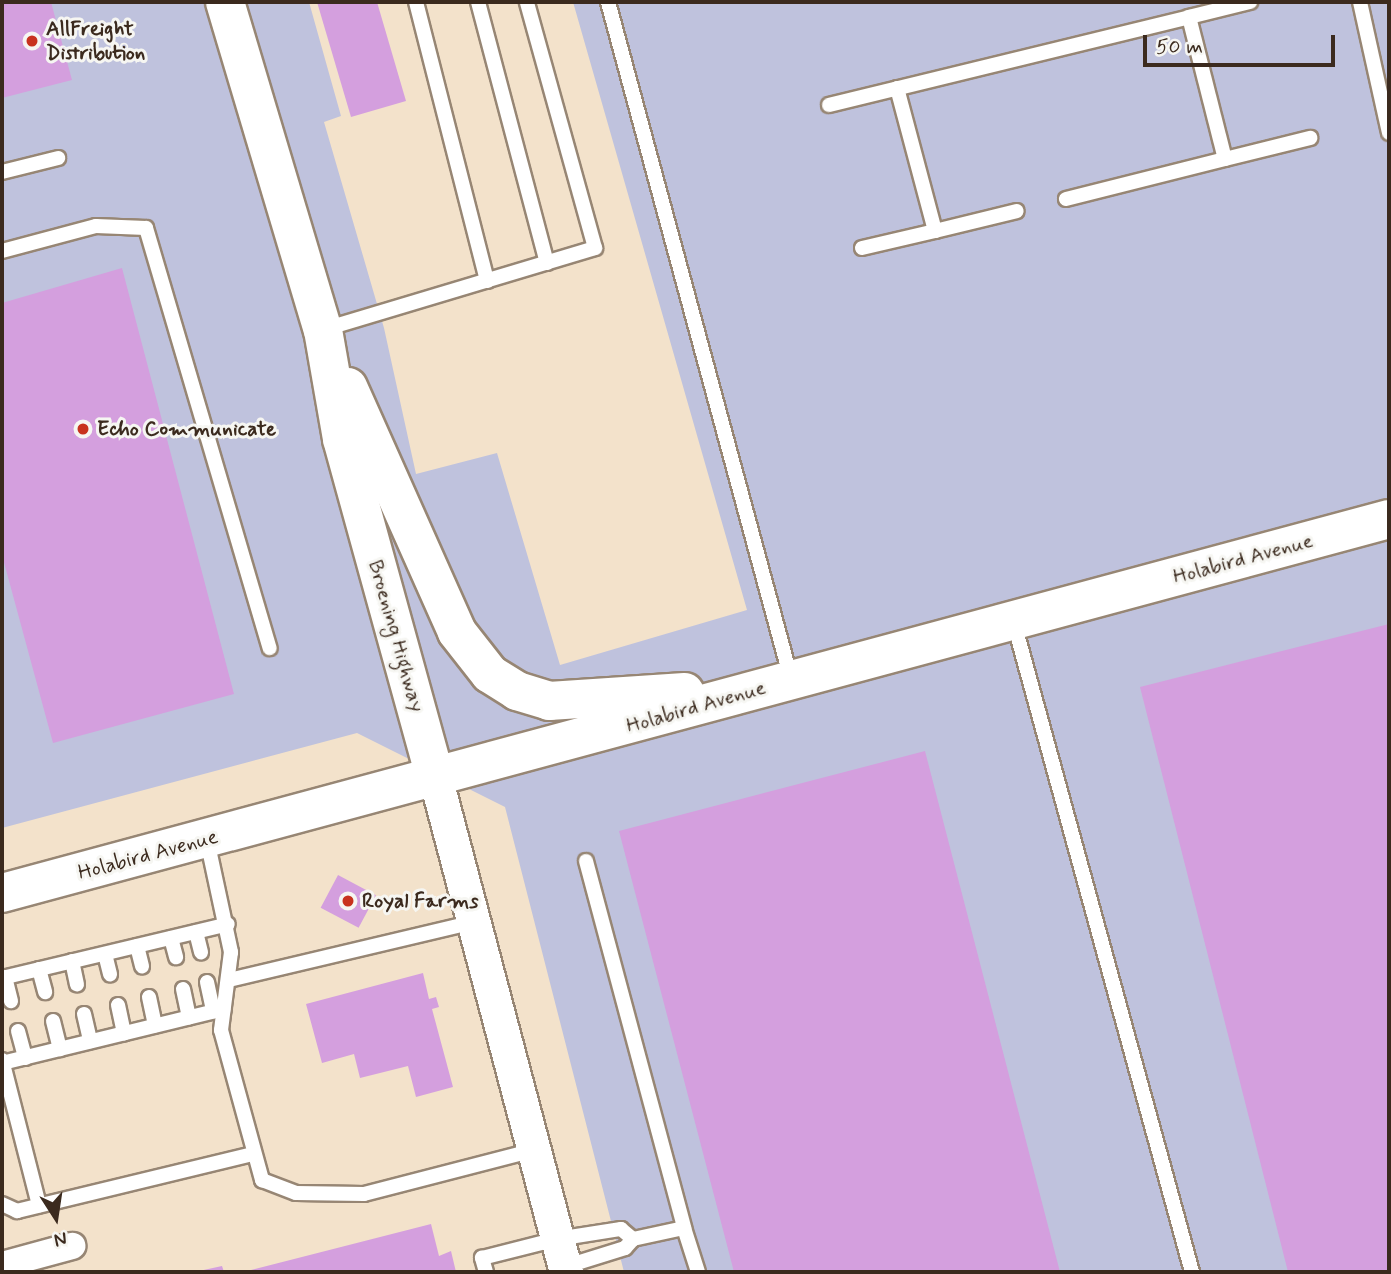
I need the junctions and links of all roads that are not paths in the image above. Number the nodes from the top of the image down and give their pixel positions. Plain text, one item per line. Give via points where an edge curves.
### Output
1 (225, 2) edge
2 (416, 2) edge
3 (478, 2) edge
4 (527, 2) edge
5 (608, 2) edge
6 (1250, 2) edge
7 (1360, 2) edge
8 (1189, 17) junction
9 (897, 88) junction
10 (829, 105) dead end
11 (1389, 133) edge
12 (1310, 138) dead end
13 (58, 158) dead end
14 (1225, 159) junction
15 (2, 172) edge
16 (1066, 199) dead end
17 (1017, 211) dead end
18 (934, 231) junction
19 (862, 248) dead end
20 (2, 251) edge
21 (547, 263) junction
22 (487, 281) junction
23 (323, 330) junction
24 (1389, 519) edge
25 (1013, 622) junction
26 (270, 648) dead end
27 (792, 681) junction
28 (436, 780) junction
29 (207, 840) junction
30 (586, 861) dead end
31 (2, 893) edge
32 (474, 922) junction
33 (228, 924) junction
34 (196, 932) junction
35 (171, 938) junction
36 (137, 946) junction
37 (201, 953) dead end
38 (105, 954) junction
39 (176, 957) dead end
40 (72, 961) junction
41 (142, 966) dead end
42 (39, 969) junction
43 (110, 974) dead end
44 (3, 978) edge
45 (229, 979) junction
46 (207, 982) dead end
47 (77, 984) dead end
48 (183, 989) dead end
49 (45, 992) dead end
50 (149, 997) dead end
51 (10, 1001) dead end
52 (118, 1005) dead end
53 (219, 1010) junction
54 (84, 1014) dead end
55 (189, 1017) junction
56 (53, 1021) dead end
57 (155, 1026) junction
58 (18, 1031) dead end
59 (124, 1033) junction
60 (90, 1041) junction
61 (60, 1049) junction
62 (25, 1058) junction
63 (2, 1062) edge
64 (534, 1150) junction
65 (253, 1154) junction
66 (2, 1204) edge
67 (39, 1205) junction
68 (684, 1228) junction
69 (633, 1239) junction
70 (72, 1246) dead end
71 (562, 1260) edge
72 (2, 1265) edge
73 (486, 1272) edge
74 (698, 1272) edge
75 (1192, 1272) edge

1 - 23 main road, Broening Highway
2 - 22 lane
3 - 21 lane
4 - 21 lane via 595,248
5 - 27 lane
6 - 8 lane
7 - 11 lane
8 - 9 lane
8 - 14 lane
9 - 10 lane
9 - 18 lane
12 - 14 lane
13 - 15 lane
14 - 16 lane
17 - 18 lane
18 - 19 lane
20 - 26 lane via 96,226 146,228
21 - 22 lane
22 - 23 lane
23 - 27 main road via 457,632 490,674 517,691 549,701 589,702
23 - 28 main road, Broening Highway via 342,439
24 - 25 main road, Holabird Avenue
25 - 27 main road, Holabird Avenue
25 - 75 lane
27 - 28 main road, Holabird Avenue
28 - 29 main road, Holabird Avenue
28 - 32 street, Broening Highway
29 - 31 main road, Holabird Avenue
29 - 33 lane
30 - 68 lane
32 - 45 lane
32 - 64 street, Broening Highway
33 - 34 lane
33 - 45 lane
34 - 35 lane
34 - 37 lane
35 - 36 lane
35 - 39 lane
36 - 38 lane
36 - 41 lane
38 - 40 lane
38 - 43 lane
40 - 42 lane
40 - 47 lane
42 - 44 lane
42 - 49 lane
44 - 51 lane
45 - 53 lane
46 - 53 lane
48 - 55 lane
50 - 57 lane
52 - 59 lane
53 - 55 lane
53 - 65 lane via 220,1030
54 - 60 lane
55 - 57 lane
56 - 61 lane
57 - 59 lane
58 - 62 lane
59 - 60 lane
60 - 61 lane
61 - 62 lane
62 - 63 lane
63 - 67 lane
64 - 65 lane via 364,1194 296,1193 262,1180
64 - 71 street, Broening Highway
65 - 67 lane
66 - 67 lane via 17,1211
68 - 69 lane
68 - 74 lane
69 - 71 lane via 625,1248
69 - 71 lane via 621,1229
70 - 72 street
71 - 73 lane via 482,1258

